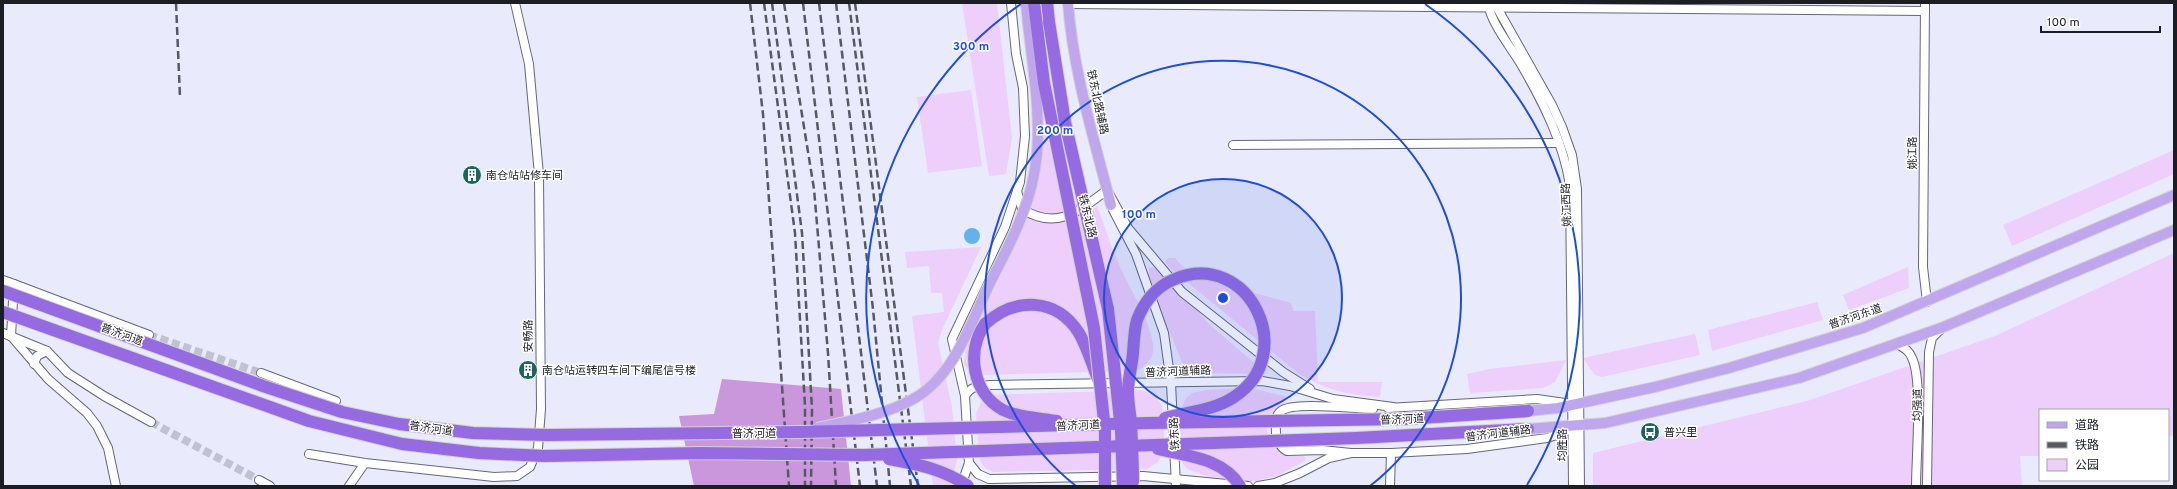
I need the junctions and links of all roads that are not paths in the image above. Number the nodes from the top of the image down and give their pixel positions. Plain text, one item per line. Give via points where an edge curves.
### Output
1 (515, 3) edge
2 (1011, 3) edge
3 (1026, 3) edge
4 (1034, 3) edge
5 (1047, 3) edge
6 (1068, 3) edge
7 (1492, 6) edge
8 (1925, 7) edge
9 (1560, 144) junction
10 (1233, 145) dead end
11 (1107, 190) junction
12 (1017, 191) junction
13 (2174, 196) edge
14 (1111, 205) joint
15 (2174, 230) edge
16 (3, 280) edge
17 (14, 284) junction
18 (3, 291) edge
19 (1927, 302) junction
20 (1108, 309) junction
21 (3, 312) edge
22 (1941, 328) junction
23 (7, 335) edge
24 (149, 335) tunnel mouth
25 (1897, 344) junction
26 (47, 351) junction
27 (34, 364) junction
28 (261, 373) tunnel mouth
29 (1099, 381) junction
30 (1171, 383) junction
31 (1128, 393) junction
32 (1322, 395) junction
33 (965, 396) junction
34 (336, 401) dead end
35 (1576, 404) junction
36 (1393, 407) junction
37 (1528, 411) joint
38 (151, 422) tunnel mouth
39 (1149, 423) junction
40 (1082, 424) junction
41 (1576, 427) junction
42 (1528, 428) joint
43 (800, 432) junction
44 (1143, 445) junction
45 (1351, 453) junction
46 (1390, 453) junction
47 (308, 454) dead end
48 (864, 455) junction
49 (365, 463) junction
50 (969, 463) junction
51 (1300, 473) junction
52 (494, 477) junction
53 (258, 480) tunnel mouth
54 (1176, 482) edge
55 (1130, 485) edge
56 (116, 486) edge
57 (270, 486) edge
58 (349, 486) edge
59 (493, 486) edge
60 (961, 486) edge
61 (968, 486) edge
62 (1105, 486) edge
63 (1240, 486) edge
64 (1248, 486) edge
65 (1258, 486) edge
66 (1282, 486) edge
67 (1390, 486) edge
68 (1573, 486) edge
69 (1580, 486) edge
70 (1916, 486) edge
71 (1927, 486) edge

1 - 52 street, 安畅路 via 529,64 539,175 541,409 538,448 530,468 518,476
2 - 12 street via 1016,54 1023,88 1025,136
3 - 43 main road, bridge via 1037,105 1037,154 1033,178 1023,215 964,337 949,364 932,384 915,398 890,410
4 - 29 highway, 铁东北路, bridge via 1044,83 1094,328
5 - 20 highway, 铁东北路, bridge via 1065,122
6 - 7 street
6 - 11 main road, 铁东北路辅路 via 1075,56
7 - 8 street
7 - 9 street, 姚江西路 via 1536,90
7 - 35 street, 姚江西路 via 1552,105 1572,155 1577,189
8 - 19 street, 姚江路 via 1923,267
9 - 10 street
9 - 35 street, 姚江西路 via 1566,159 1570,185
11 - 12 street via 1074,214 1055,218 1035,217 1022,209
11 - 14 main road, 铁东北路辅路
11 - 32 street via 1128,228 1182,292 1283,372
12 - 33 street via 1005,227 952,340
13 - 19 main road, 普济河东道
14 - 30 street via 1136,254 1164,333
15 - 22 main road
16 - 17 street
17 - 23 street
17 - 24 street
18 - 43 highway, 普济河道, bridge via 263,386 342,412 383,421 488,434
19 - 35 main road, 普济河东道 via 1863,328 1729,368
20 - 31 highway, bridge via 1119,338
20 - 55 highway, 铁东北路, bridge via 1121,430
21 - 48 highway, 普济河道, bridge via 309,421 402,444 479,453 544,456 700,453
22 - 25 main road
22 - 71 street, 均强道 via 1932,338 1929,352
23 - 26 street
23 - 27 street
25 - 41 main road via 1799,378 1682,407
25 - 70 street, 均强道 via 1908,350 1918,381
26 - 27 street via 37,356
26 - 38 street via 68,373
27 - 56 street via 87,413 97,426 108,448
28 - 34 street
29 - 40 highway, bridge via 1079,333 1064,316 1051,309 1026,304 1010,308 990,319 978,336 974,357 975,372 982,389 993,403 1015,414
29 - 62 highway, 铁东北路, bridge via 1105,430
30 - 32 street, 普济河道辅路 via 1262,381
30 - 33 street, 普济河道辅路 via 985,386 969,390
30 - 54 street, 铁东路
31 - 39 highway, bridge via 1136,324 1145,305 1160,288 1187,275 1210,274 1231,281 1249,297 1262,322 1265,343 1261,365 1253,380 1238,394 1218,404
31 - 55 highway, bridge via 1133,453
32 - 36 street, 普济河道辅路
33 - 50 street
35 - 36 street, 普济河道辅路 via 1537,399
35 - 37 main road, 普济河东道
35 - 41 street, 均胜路
36 - 45 street, 普济河道辅路 via 1377,409 1295,406 1285,408 1277,416 1277,437 1282,448 1287,451 1322,450
37 - 39 highway, 普济河道, bridge via 1404,420
39 - 40 highway, 普济河道, bridge
40 - 43 highway, 普济河道, bridge
41 - 42 main road
41 - 46 street, 普济河道辅路 via 1547,438 1467,448
41 - 68 street, 均胜路
41 - 69 street, 均胜路
42 - 44 highway, 普济河道, bridge via 1356,438
44 - 48 highway, 普济河道, bridge
44 - 63 highway, bridge via 1214,463 1230,474
45 - 46 street, 普济河道辅路
45 - 51 street, 普济河道辅路 via 1329,458
46 - 67 street
47 - 49 street, 安畅路
48 - 61 highway, bridge via 923,464
49 - 52 street, 安畅路
49 - 58 street
50 - 54 street via 978,474 989,479 1143,476
50 - 60 street
51 - 65 street, 普济河道辅路 via 1275,483
51 - 66 street
52 - 59 street
53 - 57 street
54 - 64 street

